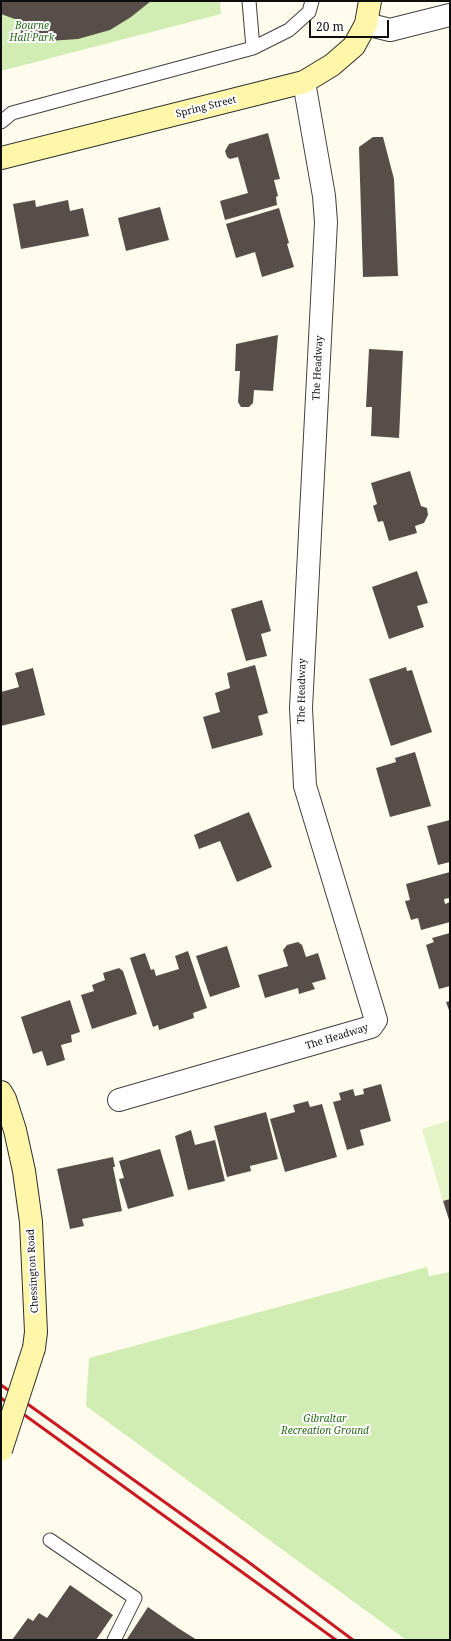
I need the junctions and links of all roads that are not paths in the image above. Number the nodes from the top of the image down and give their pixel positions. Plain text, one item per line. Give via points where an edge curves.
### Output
1 (249, 1) edge
2 (312, 1) edge
3 (370, 1) edge
4 (450, 15) edge
5 (366, 24) junction
6 (253, 48) junction
7 (304, 82) junction
8 (1, 122) edge
9 (1, 158) edge
10 (1, 1092) edge
11 (118, 1100) dead end
12 (1, 1450) edge
13 (50, 1540) dead end
14 (114, 1640) edge

1 - 6 lane
2 - 6 lane via 309,12 289,30
3 - 5 main road, Spring Street
4 - 5 street via 390,30
5 - 7 main road, Spring Street via 354,46 332,65
6 - 8 lane via 12,113
7 - 9 main road, Spring Street
7 - 11 street, The Headway via 324,196 326,222 300,708 305,786 376,1020 371,1027
10 - 12 main road, Chessington Road, bridge via 15,1130 24,1171 31,1222 36,1332 34,1348
13 - 14 lane via 134,1598

